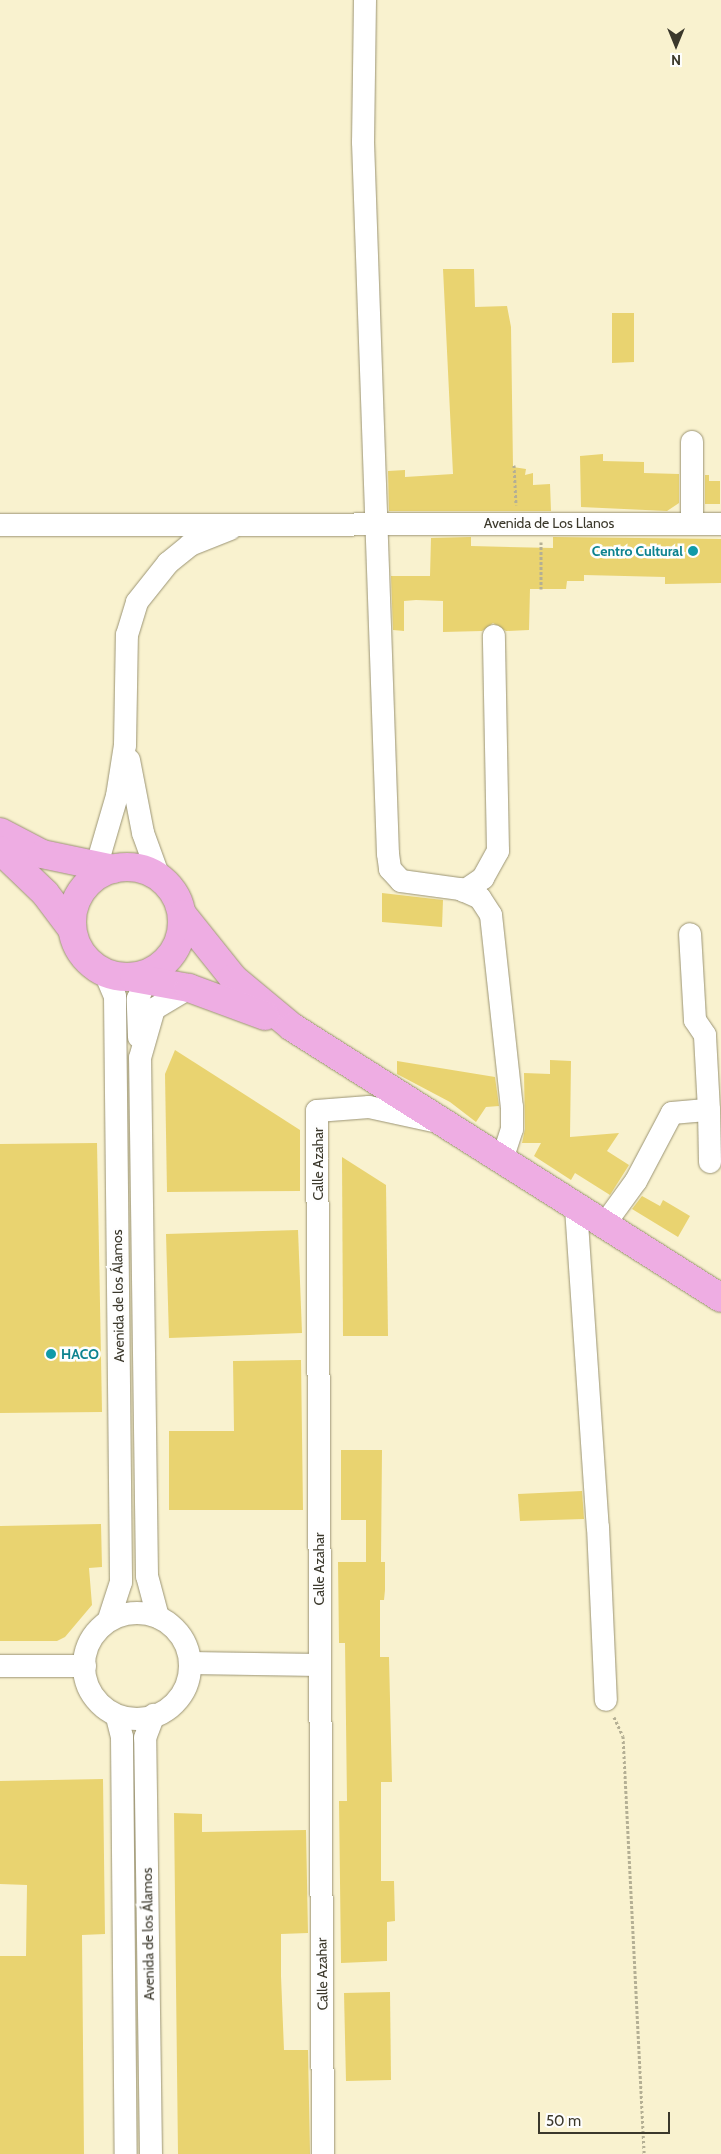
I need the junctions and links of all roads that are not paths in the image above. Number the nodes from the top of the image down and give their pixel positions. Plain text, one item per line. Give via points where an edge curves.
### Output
1 (365, 0) edge
2 (692, 442) dead end
3 (378, 522) junction
4 (253, 524) junction
5 (692, 524) junction
6 (721, 524) edge
7 (0, 525) edge
8 (494, 636) dead end
9 (125, 745) junction
10 (111, 826) junction
11 (0, 832) edge
12 (0, 850) edge
13 (60, 858) junction
14 (102, 871) junction
15 (159, 877) junction
16 (464, 891) junction
17 (182, 914) junction
18 (72, 928) junction
19 (690, 934) dead end
20 (105, 973) junction
21 (142, 977) junction
22 (189, 988) junction
23 (292, 1027) junction
24 (711, 1029) edge
25 (140, 1058) junction
26 (709, 1110) junction
27 (442, 1122) junction
28 (502, 1160) junction
29 (710, 1162) dead end
30 (576, 1208) junction
31 (604, 1225) junction
32 (721, 1298) edge
33 (158, 1617) junction
34 (109, 1619) junction
35 (190, 1663) junction
36 (0, 1666) edge
37 (85, 1666) junction
38 (319, 1666) junction
39 (606, 1700) road end
40 (154, 1715) junction
41 (117, 1717) junction
42 (126, 2154) edge
43 (151, 2154) edge
44 (323, 2154) edge

1 - 3 street via 363,142
2 - 5 street
3 - 4 street, Avenida de Los Llanos
3 - 5 street, Avenida de Los Llanos
3 - 16 street via 380,670 390,869 400,881
4 - 7 street
4 - 9 street via 223,531 190,545 168,562 138,602 127,635
5 - 6 street, Avenida de Los Llanos
8 - 16 street via 498,850 483,878
9 - 10 street
9 - 15 street via 143,833
10 - 13 street via 92,845
10 - 14 street
11 - 13 main road via 42,854
12 - 18 main road via 45,893
13 - 14 main road
14 - 15 main road via 145,870
14 - 18 main road via 76,901
15 - 17 main road via 170,888
16 - 28 street via 480,898 491,915 512,1107 512,1129
17 - 21 main road via 182,929 171,956
17 - 23 main road via 233,978
18 - 20 main road via 77,947 89,963
19 - 24 street via 695,1020
20 - 21 main road
20 - 34 street, Avenida de los Álamos via 115,996 121,1582
21 - 22 main road
21 - 25 street, Avenida de los Álamos via 138,999
22 - 23 main road
22 - 25 street, Avenida de los Álamos via 154,1009
23 - 27 main road
24 - 26 street via 705,1036
25 - 33 street, Avenida de los Álamos via 147,1576
26 - 29 street
26 - 31 street via 672,1112 636,1181
27 - 28 main road
27 - 38 street, Calle Azahar via 370,1107 317,1111
28 - 30 main road
30 - 31 main road
30 - 39 street via 598,1527
31 - 32 main road
33 - 34 street via 143,1613
33 - 35 street via 171,1625 184,1641
34 - 37 street via 87,1649
35 - 38 street
35 - 40 street via 188,1681 179,1697
36 - 37 street
37 - 41 street via 91,1691
38 - 44 street, Calle Azahar
40 - 41 street via 135,1720
40 - 43 street, Avenida de los Álamos via 145,1738
41 - 42 street, Avenida de los Álamos via 122,1737

